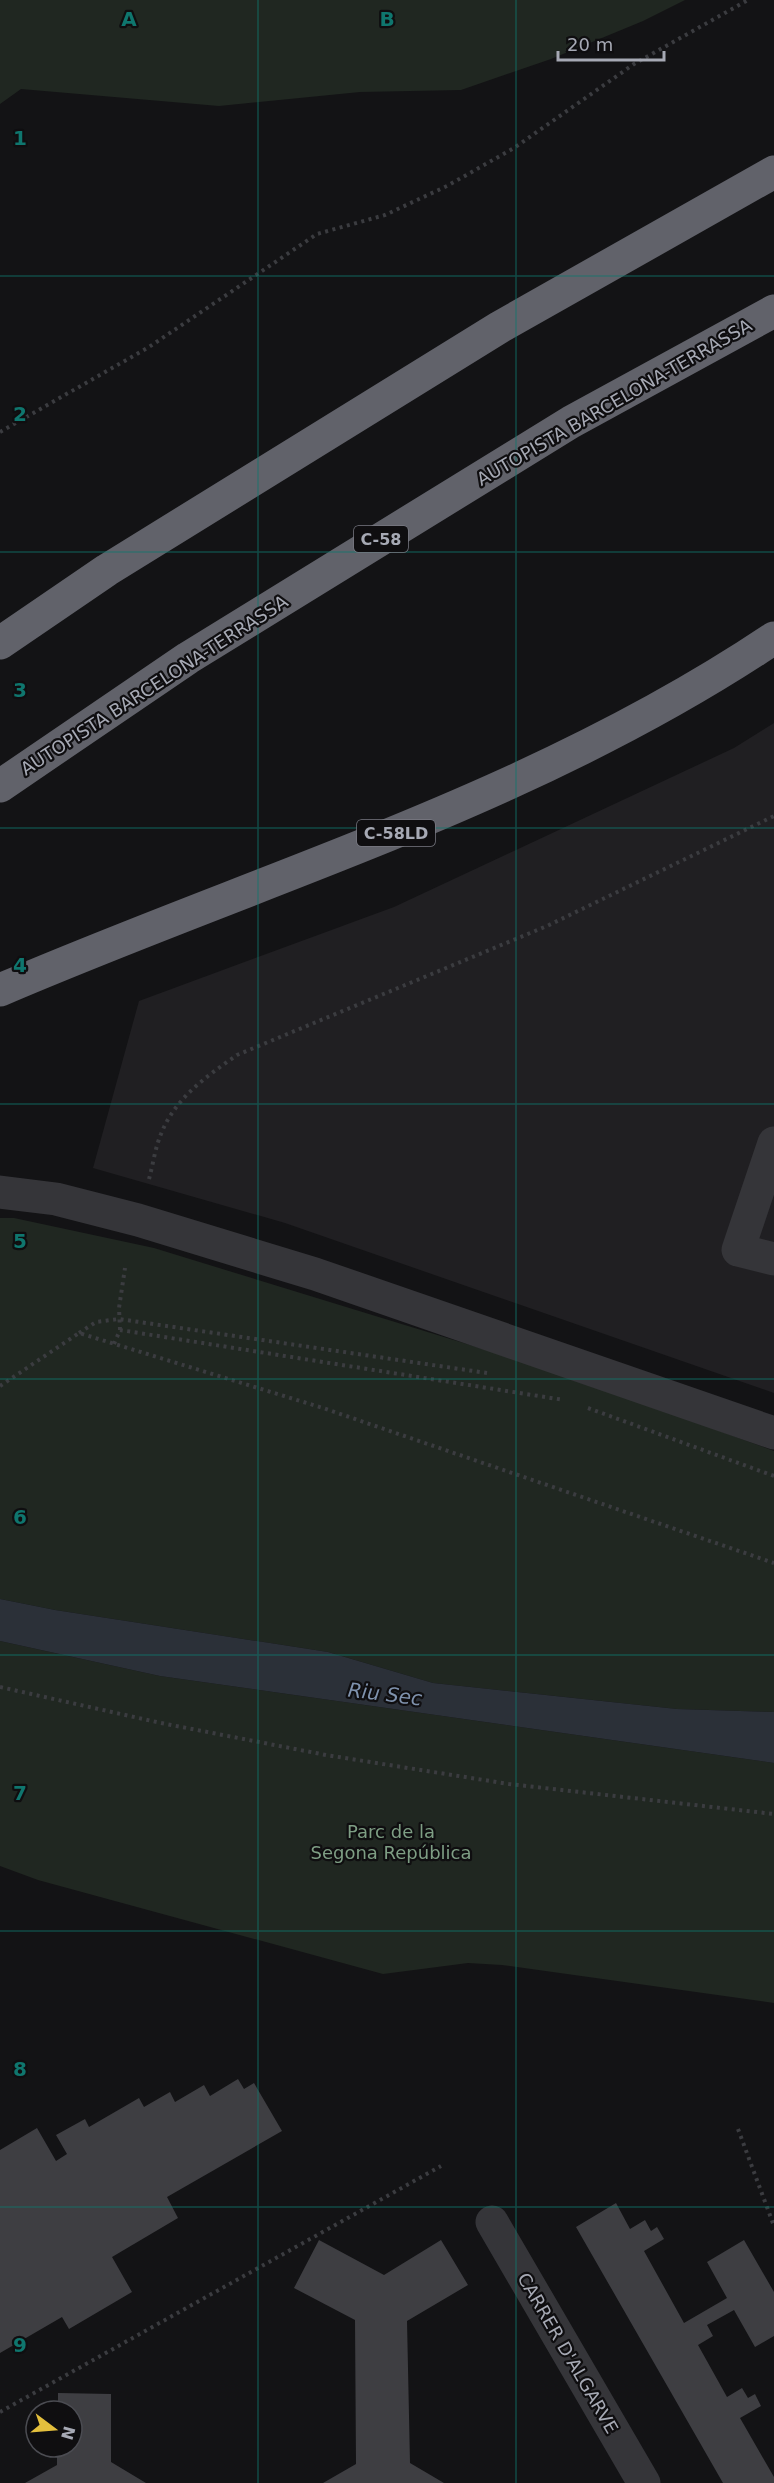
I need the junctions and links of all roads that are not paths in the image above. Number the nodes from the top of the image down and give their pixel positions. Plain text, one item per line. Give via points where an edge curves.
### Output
1 (774, 172) edge
2 (774, 311) edge
3 (774, 638) edge
4 (0, 643) edge
5 (0, 786) edge
6 (0, 990) edge
7 (774, 1143) edge
8 (0, 1192) edge
9 (774, 1259) edge
10 (774, 1433) edge
11 (492, 2222) dead end
12 (644, 2483) edge

1 - 4 highway via 500,327 107,570
2 - 5 highway, AUTOPISTA BARCELONA-TERRASSA / C-58 via 530,447 188,658
3 - 6 highway, C-58LD via 661,709 542,770
7 - 9 street via 738,1250
8 - 10 street via 56,1199 138,1220 315,1274
11 - 12 street, CARRER D'ALGARVE

